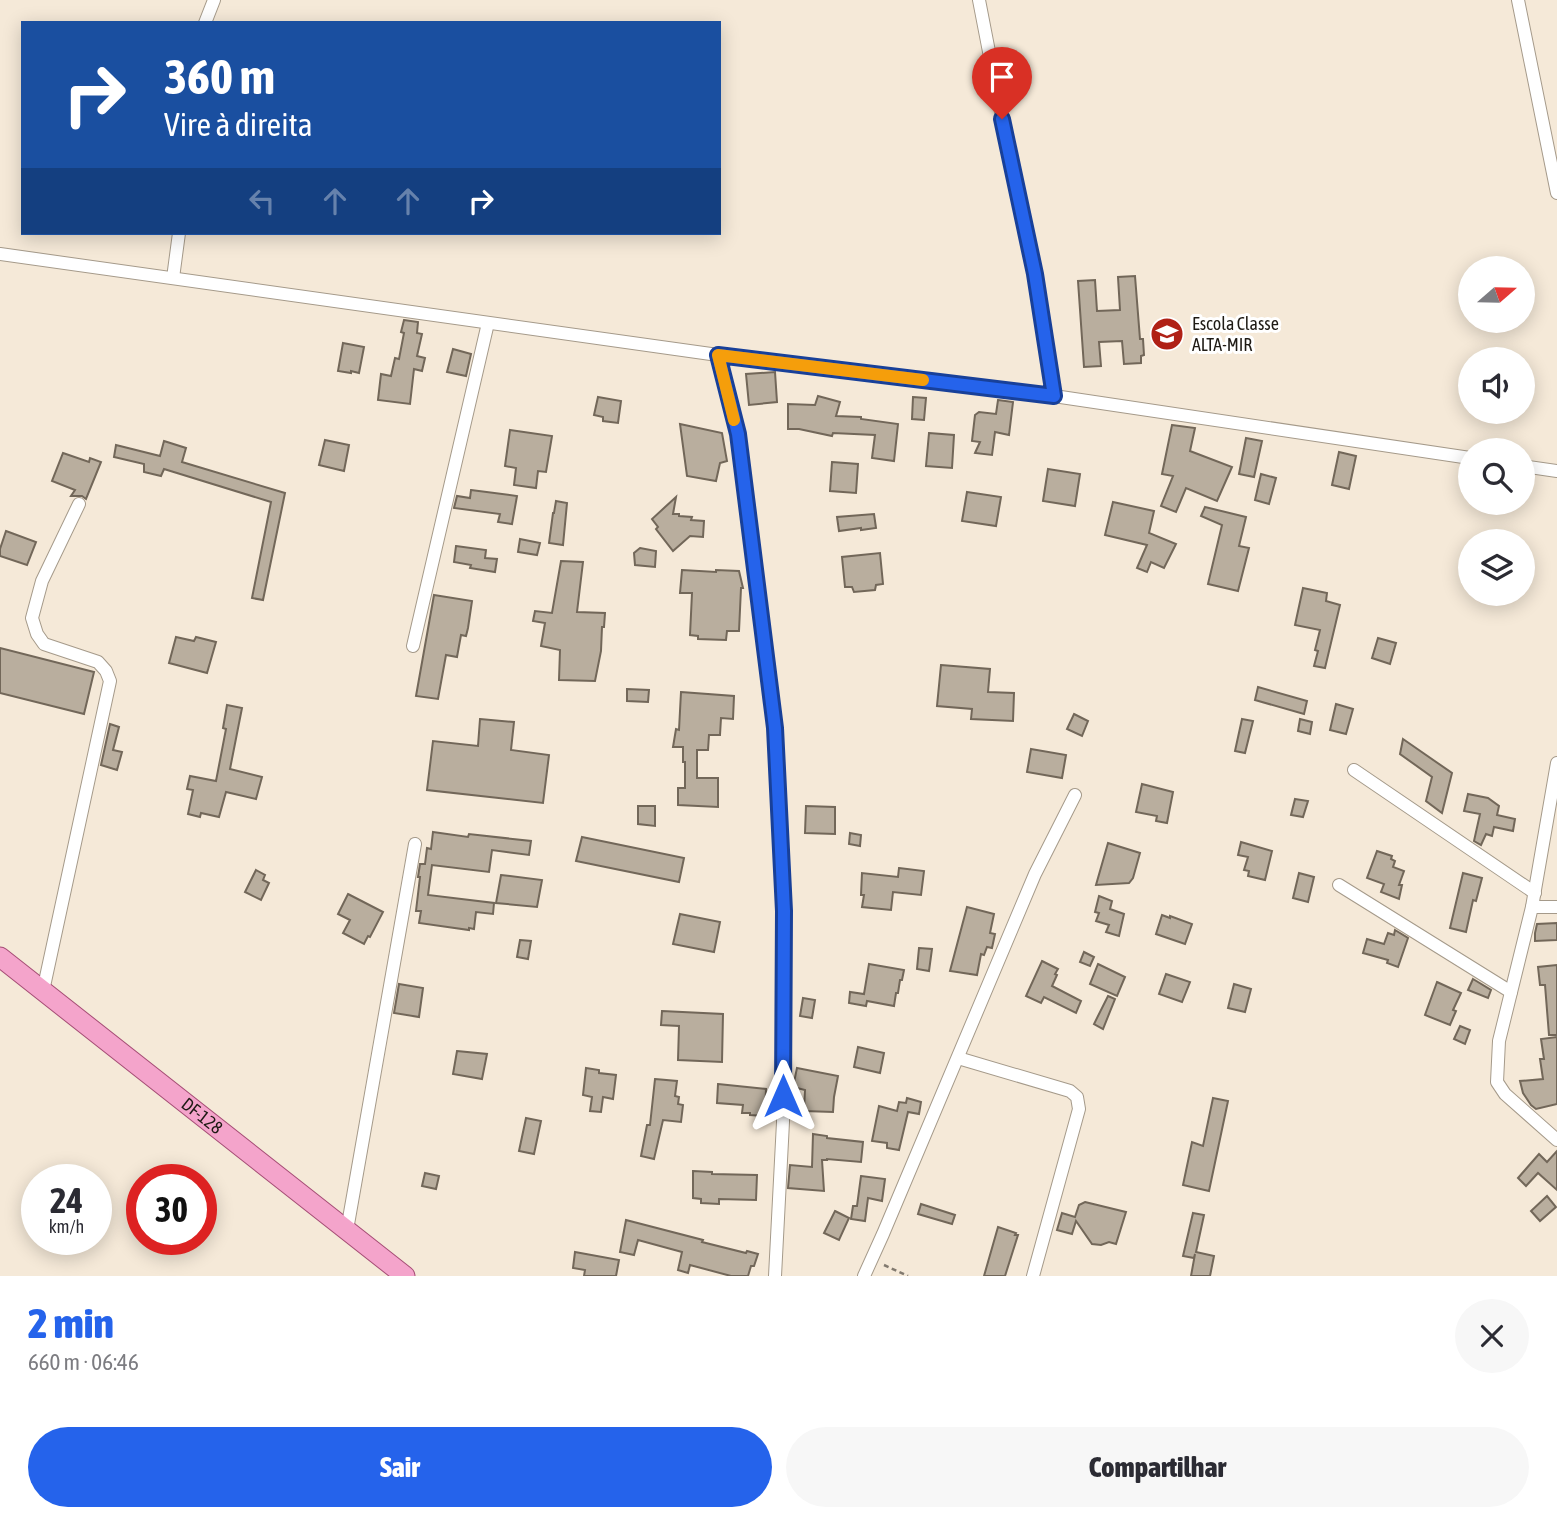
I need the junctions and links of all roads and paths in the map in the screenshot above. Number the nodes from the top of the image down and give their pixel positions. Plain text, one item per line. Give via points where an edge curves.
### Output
1 (214, 0) edge
2 (979, 0) edge
3 (1518, 0) edge
4 (206, 21) edge
5 (1557, 193) edge
6 (178, 235) edge
7 (0, 254) edge
8 (173, 278) junction
9 (488, 323) junction
10 (718, 355) junction
11 (1054, 396) junction
12 (1458, 456) edge
13 (1535, 468) edge
14 (1557, 471) edge
15 (79, 504) dead end
16 (413, 646) dead end
17 (1557, 763) edge
18 (1354, 770) dead end
19 (1075, 795) dead end
20 (415, 844) dead end
21 (1339, 885) dead end
22 (1535, 893) junction
23 (1557, 906) edge
24 (1532, 908) junction
25 (0, 957) edge
26 (43, 991) junction
27 (1511, 992) junction
28 (958, 1058) junction
29 (1557, 1140) edge
30 (347, 1230) junction
31 (871, 1260) junction
32 (405, 1276) edge
33 (775, 1276) edge
34 (864, 1276) edge
35 (908, 1276) edge
36 (1033, 1276) edge

1 - 4 street
2 - 11 street via 1035,274
3 - 5 street
6 - 8 street
7 - 8 street
8 - 9 street
9 - 10 street
9 - 16 street
10 - 11 street
10 - 33 street via 738,434 775,728 784,911 783,1122
11 - 12 street
13 - 14 street
15 - 26 street via 42,581 32,618 44,644 98,662 110,681
17 - 22 street
18 - 22 street
19 - 28 street via 1035,874
20 - 30 street
21 - 27 street
22 - 24 street
23 - 24 street
24 - 27 street
25 - 26 main road, DF-128 / DF-128
26 - 30 main road, DF-128 / DF-128
27 - 29 street via 1499,1041 1497,1082 1504,1094
28 - 31 street
28 - 36 street via 1070,1091 1077,1097 1079,1109
30 - 32 main road, DF-128 / DF-128
31 - 34 street
31 - 35 path

